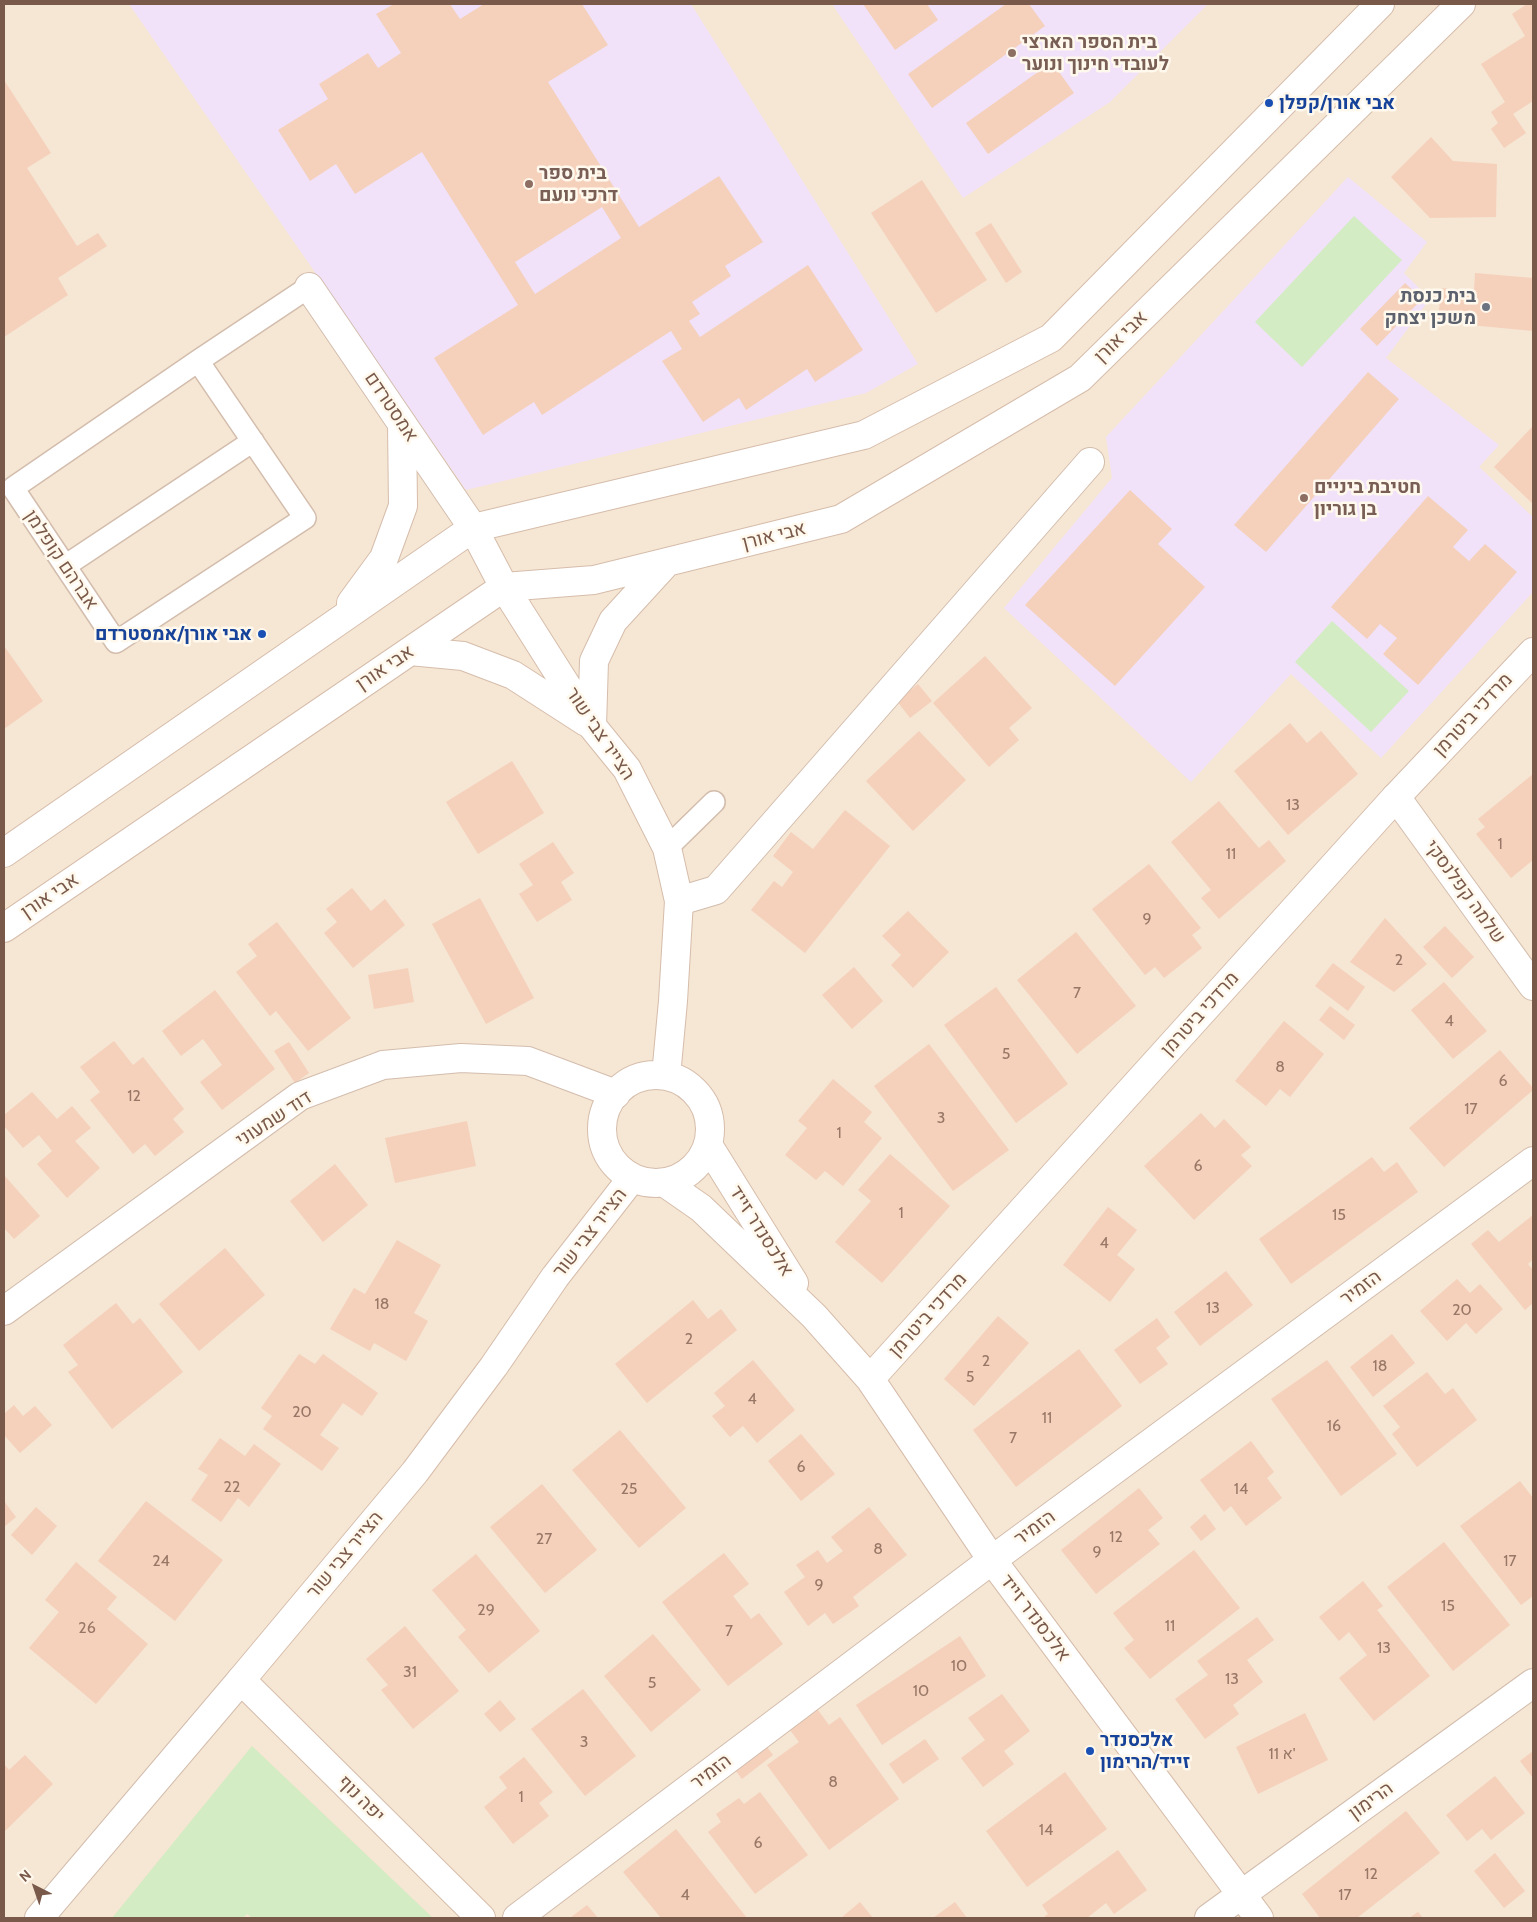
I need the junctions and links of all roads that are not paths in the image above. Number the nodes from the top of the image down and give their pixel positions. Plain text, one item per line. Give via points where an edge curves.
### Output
1 (1380, 4) edge
2 (1461, 4) edge
3 (309, 286) joint
4 (198, 361) junction
5 (402, 424) junction
6 (252, 441) junction
7 (1090, 462) dead end
8 (473, 528) junction
9 (667, 562) junction
10 (65, 566) junction
11 (504, 587) junction
12 (338, 621) junction
13 (410, 651) junction
14 (1533, 652) edge
15 (592, 726) junction
16 (1396, 797) junction
17 (714, 802) dead end
18 (667, 848) junction
19 (4, 853) edge
20 (679, 901) junction
21 (4, 928) edge
22 (1533, 986) edge
23 (666, 1076) junction
24 (616, 1094) junction
25 (708, 1145) junction
26 (1533, 1161) edge
27 (632, 1178) junction
28 (665, 1183) junction
29 (4, 1311) edge
30 (814, 1316) junction
31 (870, 1380) junction
32 (992, 1560) junction
33 (241, 1680) junction
34 (1533, 1683) edge
35 (1241, 1894) junction
36 (39, 1918) edge
37 (481, 1918) edge
38 (517, 1918) edge
39 (1209, 1918) edge
40 (1259, 1918) edge

1 - 8 street via 1052,338 864,435
2 - 9 street, אבי אורן via 1080,378 841,519
3 - 4 lane, אברהם קופלמן
3 - 5 street, אמסטרדם
4 - 6 lane
4 - 10 lane, אברהם קופלמן via 13,488
5 - 8 street, אמסטרדם
5 - 12 street via 403,506 384,558
6 - 10 lane
6 - 10 lane, אברהם קופלמן via 305,518 116,642
7 - 20 street via 716,890
8 - 11 street, הצייר צבי שור
8 - 12 street
9 - 11 street, אבי אורן via 594,580
9 - 15 street via 613,621 594,661
11 - 13 street, אבי אורן
11 - 15 street, הצייר צבי שור
12 - 19 street
13 - 15 street via 463,656 513,675
13 - 21 street, אבי אורן
14 - 16 street, מרדכי ביטרמן
15 - 18 street, הצייר צבי שור via 627,769
16 - 22 street, שלמה קפלנסקי
16 - 31 street, מרדכי ביטרמן
17 - 18 lane
18 - 20 street, הצייר צבי שור
20 - 23 street, הצייר צבי שור
23 - 24 street via 648,1076 630,1082
23 - 25 street via 684,1082 707,1110 710,1127
24 - 27 street via 606,1108 603,1140 608,1155
24 - 29 street, דוד שמעוני via 528,1061 461,1058 383,1065 300,1096
25 - 28 street via 692,1170
25 - 30 street, אלכסנדר זייד
26 - 32 street, הזמיר
27 - 28 street via 648,1183
27 - 33 street, הצייר צבי שור via 555,1277 415,1472
28 - 30 street, אלכסנדר זייד via 702,1208
30 - 31 street, אלכסנדר זייד
31 - 32 street, אלכסנדר זייד
32 - 35 street, אלכסנדר זייד
32 - 38 street, הזמיר
33 - 36 street, הצייר צבי שור
33 - 37 street, יפה נוף
34 - 35 street, הרימון
35 - 39 street, הרימון
35 - 40 street, אלכסנדר זייד

